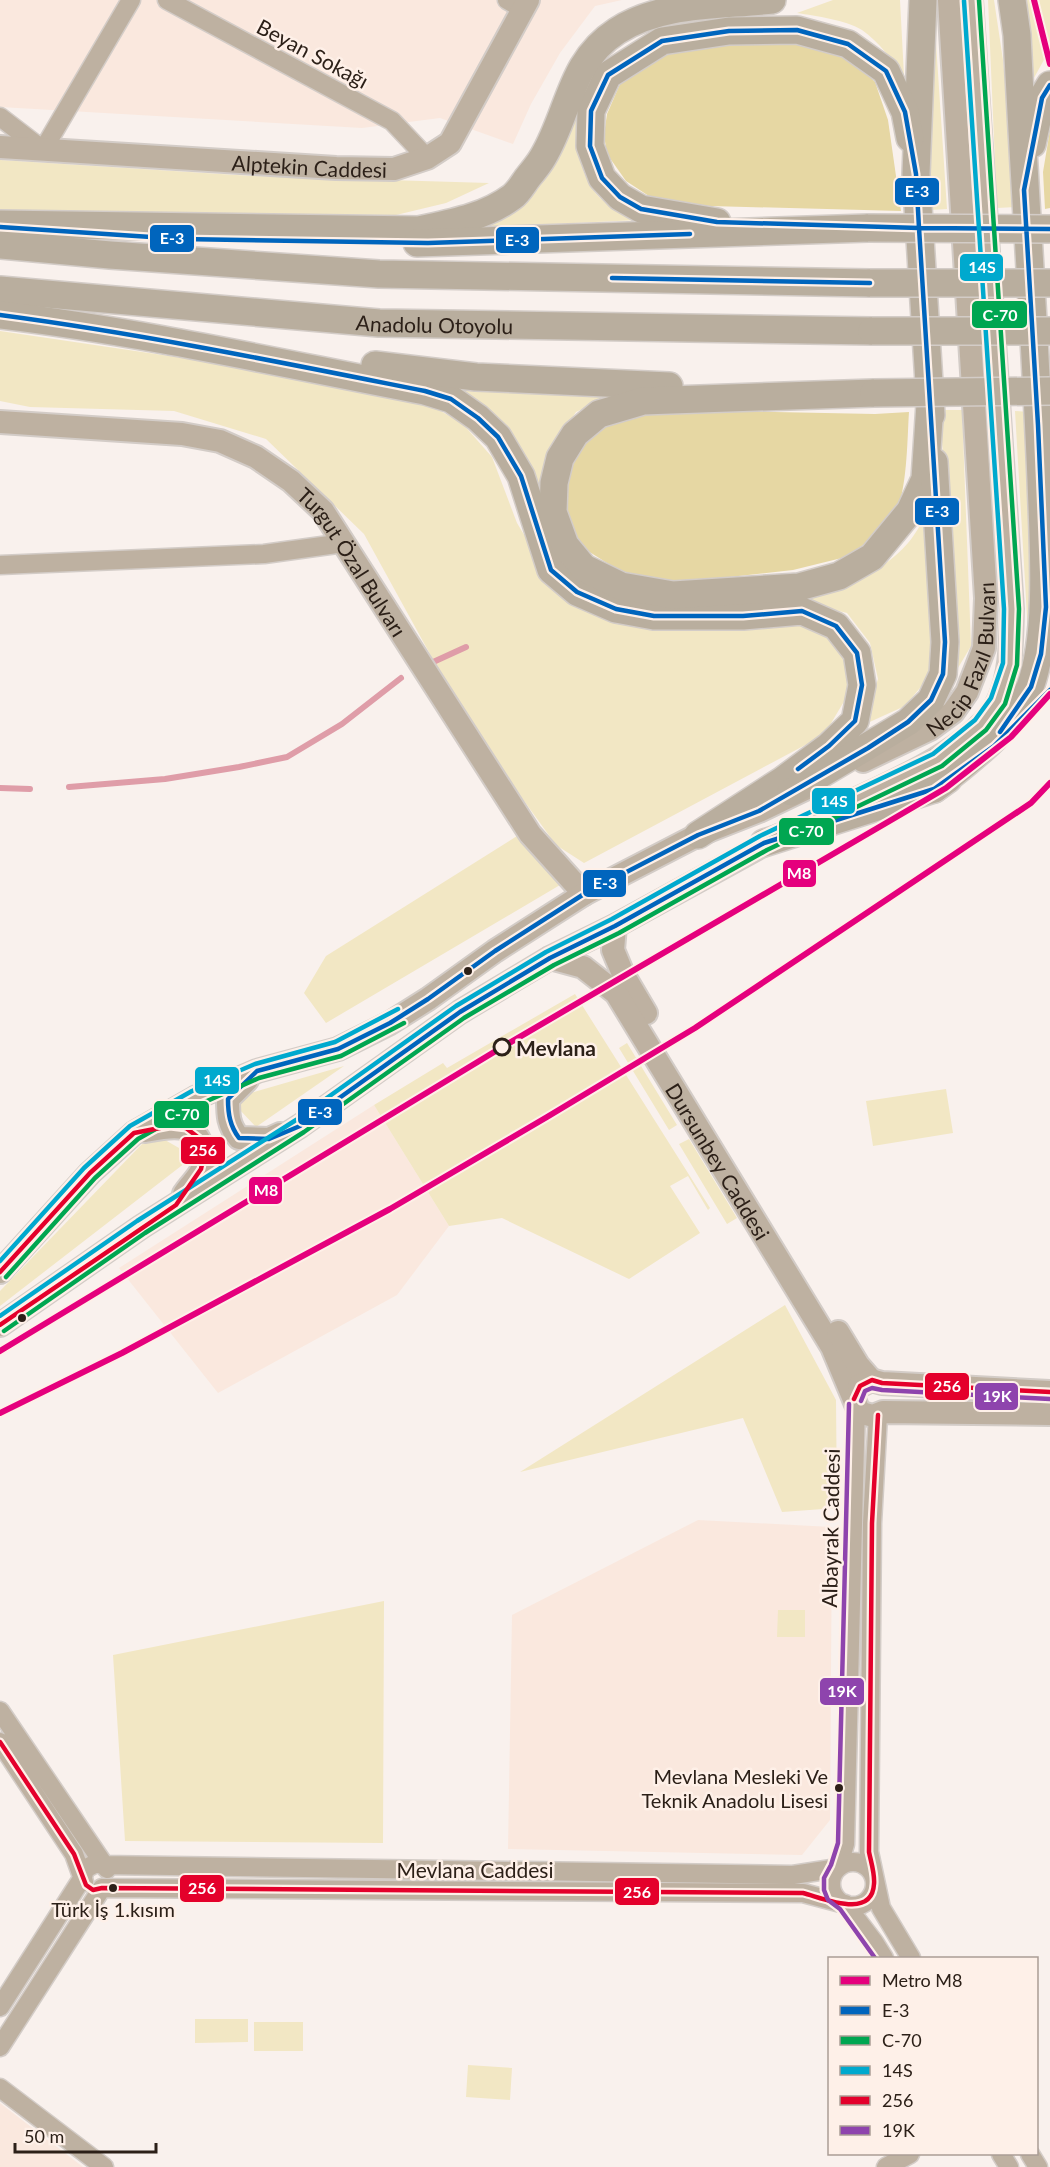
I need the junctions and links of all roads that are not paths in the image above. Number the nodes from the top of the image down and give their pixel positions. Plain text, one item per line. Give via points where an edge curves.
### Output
1 (131, 0) edge
2 (167, 0) edge
3 (772, 0) edge
4 (923, 0) edge
5 (949, 0) edge
6 (971, 0) edge
7 (1012, 0) edge
8 (520, 3) edge
9 (1050, 85) edge
10 (0, 117) edge
11 (0, 147) edge
12 (43, 150) junction
13 (427, 158) junction
14 (916, 174) junction
15 (1024, 190) junction
16 (0, 225) edge
17 (868, 228) junction
18 (1050, 229) edge
19 (0, 245) edge
20 (1050, 283) edge
21 (0, 290) edge
22 (0, 315) edge
23 (1050, 331) edge
24 (133, 334) junction
25 (1050, 391) edge
26 (874, 393) junction
27 (930, 404) junction
28 (0, 422) edge
29 (1038, 425) junction
30 (1050, 482) edge
31 (344, 543) junction
32 (0, 565) edge
33 (1050, 690) edge
34 (934, 789) junction
35 (759, 811) junction
36 (698, 835) junction
37 (764, 843) junction
38 (584, 894) junction
39 (615, 926) junction
40 (550, 958) junction
41 (257, 1071) junction
42 (300, 1126) junction
43 (134, 1133) junction
44 (176, 1205) junction
45 (0, 1272) edge
46 (0, 1324) edge
47 (876, 1381) junction
48 (1050, 1392) edge
49 (855, 1401) junction
50 (880, 1414) junction
51 (1050, 1414) edge
52 (0, 1711) edge
53 (0, 1742) edge
54 (104, 1865) junction
55 (838, 1868) junction
56 (83, 1877) junction
57 (874, 1881) junction
58 (102, 1888) junction
59 (845, 1904) junction
60 (883, 1957) edge
61 (910, 1957) edge
62 (0, 2007) edge
63 (0, 2047) edge
64 (0, 2088) edge
65 (908, 2155) edge
66 (104, 2167) edge
67 (886, 2167) edge

1 - 12 street
2 - 13 street, Beyan Sokağı via 392,121
3 - 16 highway via 675,9 641,18 598,45 576,76 543,157 514,196 469,219 419,230
4 - 14 highway
5 - 35 main road, Necip Fazıl Bulvarı via 986,598 984,648 967,692 954,712 930,729
6 - 37 main road, Necip Fazıl Bulvarı via 1012,609 1010,664 998,701 981,725 937,760
7 - 15 highway
8 - 13 main road, Alptekin Caddesi via 450,143
9 - 15 highway via 1042,98
10 - 12 street
11 - 12 main road, Alptekin Caddesi
12 - 13 main road, Alptekin Caddesi via 336,168 394,169
14 - 17 highway via 905,112 886,71 848,44 797,30 729,31 662,41 608,75 591,111 590,146 602,178 620,197 641,209 717,222
14 - 27 highway
15 - 29 highway
16 - 17 highway via 181,239 428,243
17 - 18 highway, bridge
19 - 20 highway, bridge via 379,274
21 - 23 highway, Anadolu Otoyolu, bridge via 379,323
22 - 24 highway
24 - 26 highway via 476,377
24 - 36 highway via 451,399 498,437 521,476 551,570 578,592 616,609 691,617 801,611 836,626 857,653 862,685 855,721 783,780
25 - 26 highway, bridge
26 - 27 highway via 643,401 599,414 575,434 560,458 553,512 565,545 584,568 621,586 673,595 799,586 839,576 872,557 910,512 925,478
27 - 35 highway via 945,642 943,674 931,700 908,722
28 - 31 main road, Turgut Özal Bulvarı via 182,434 220,441 256,457 291,481 323,511
29 - 30 highway
29 - 34 highway via 1046,607 1041,654 1030,687 995,739
31 - 32 street via 264,554
31 - 38 main road, Turgut Özal Bulvarı via 530,834
33 - 34 highway via 994,746
34 - 37 highway
35 - 36 main road, Necip Fazıl Bulvarı
36 - 38 main road, Necip Fazıl Bulvarı
37 - 39 main road, Necip Fazıl Bulvarı
38 - 41 main road, Necip Fazıl Bulvarı via 390,1023 338,1049
39 - 40 main road, Necip Fazıl Bulvarı
39 - 47 main road, Dursunbey Caddesi via 613,950 623,975 858,1365
40 - 42 main road, Necip Fazıl Bulvarı via 459,1012
40 - 49 main road, Dursunbey Caddesi via 583,967 616,993 832,1347
41 - 42 main road via 228,1099 231,1128 239,1138 269,1139
41 - 43 main road, Necip Fazıl Bulvarı via 195,1098
42 - 44 main road, Necip Fazıl Bulvarı
43 - 44 main road via 170,1126 186,1128 199,1138 204,1155 201,1169
43 - 45 main road, Necip Fazıl Bulvarı via 90,1173
44 - 46 main road, Necip Fazıl Bulvarı
47 - 48 main road
47 - 49 main road via 857,1388
47 - 50 main road, Dursunbey Caddesi via 886,1386 890,1397
49 - 50 main road via 862,1413
49 - 55 street, Albayrak Caddesi via 845,1844
50 - 51 main road
50 - 57 street, Albayrak Caddesi via 872,1524 869,1851
52 - 54 street
53 - 56 street via 74,1854
54 - 55 street, Mevlana Caddesi via 782,1875
54 - 56 street via 92,1864
54 - 58 street via 110,1875
55 - 57 street via 850,1863 863,1865
55 - 59 street via 831,1888 838,1901
56 - 58 street via 89,1888
56 - 62 street
57 - 59 street via 866,1901
57 - 61 street, Albayrak Caddesi via 881,1908
58 - 59 street, Mevlana Caddesi via 803,1893
58 - 63 street
59 - 60 street
64 - 66 street
65 - 67 street

